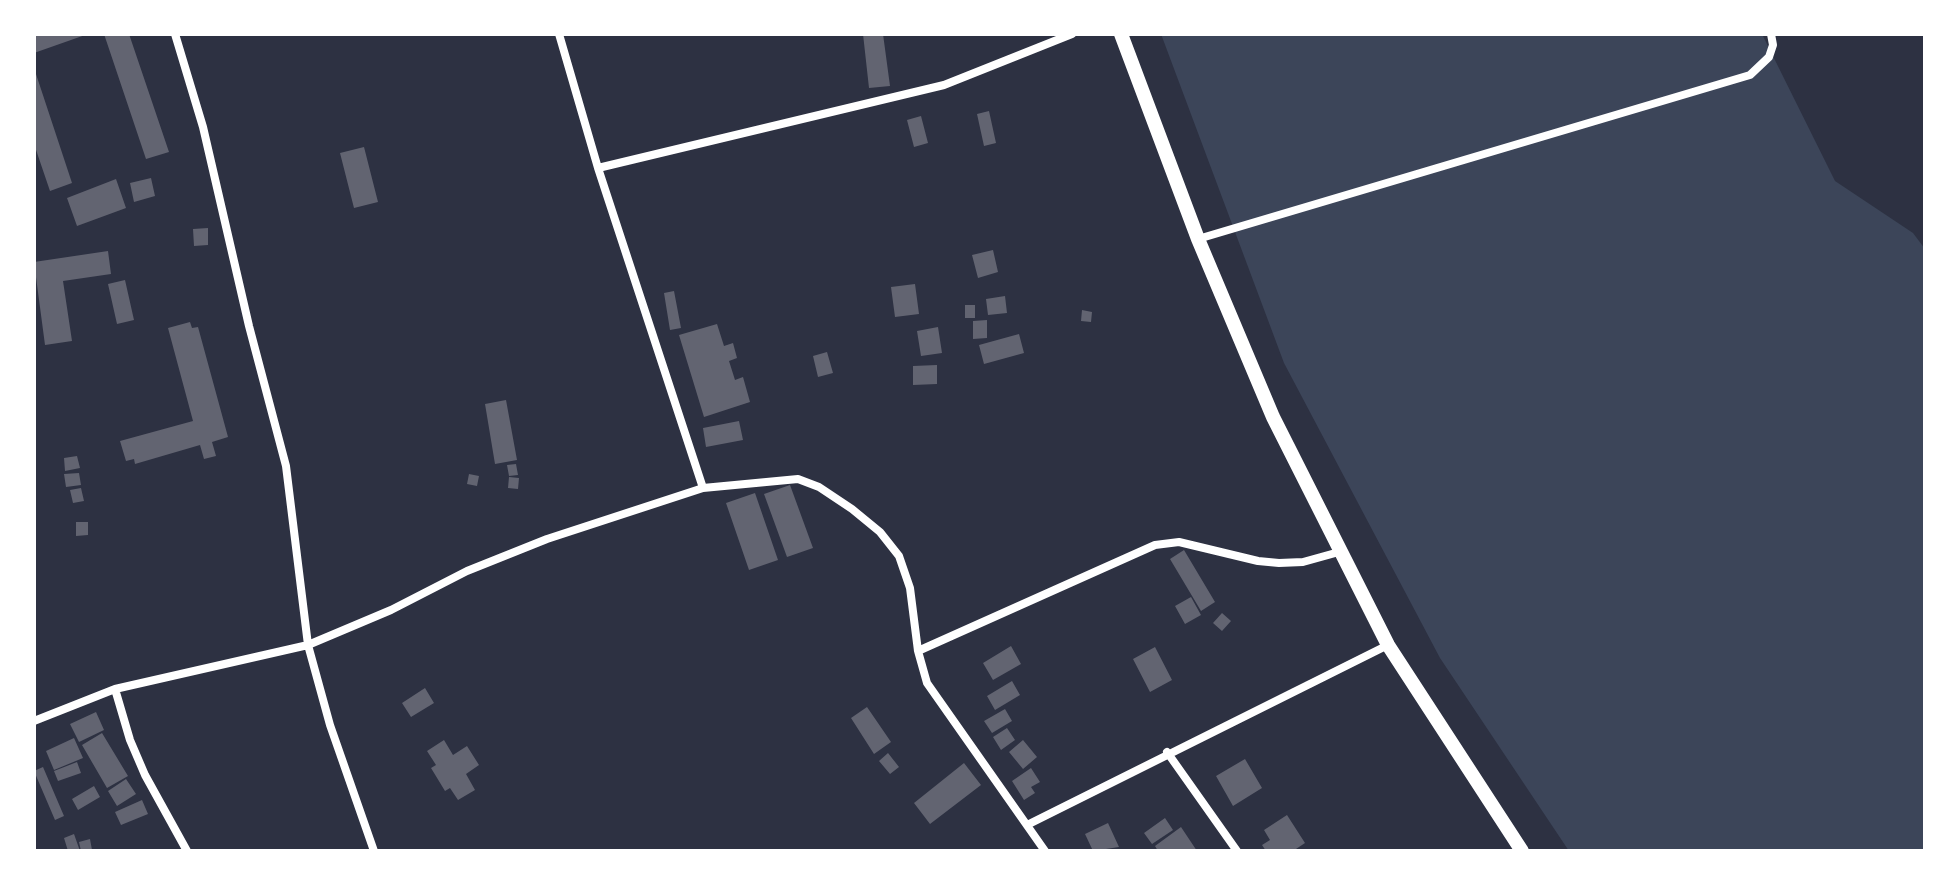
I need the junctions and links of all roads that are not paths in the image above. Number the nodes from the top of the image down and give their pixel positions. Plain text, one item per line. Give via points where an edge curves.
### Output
1 (175, 34) edge
2 (559, 34) edge
3 (1072, 34) edge
4 (1121, 34) edge
5 (1771, 34) edge
6 (598, 168) junction
7 (1198, 239) junction
8 (703, 488) junction
9 (1339, 552) junction
10 (308, 645) junction
11 (1388, 645) junction
12 (918, 651) junction
13 (115, 689) junction
14 (34, 721) edge
15 (1167, 752) junction
16 (1027, 825) junction
17 (187, 851) edge
18 (374, 851) edge
19 (1045, 851) edge
20 (1237, 851) edge
21 (1522, 851) edge

1 - 10 street via 286,466
2 - 6 street
3 - 6 street via 944,85
4 - 7 main road
5 - 7 street via 1769,57 1750,75
6 - 8 street
7 - 9 main road via 1273,417
8 - 10 street via 547,539
8 - 12 street via 798,479 852,509 899,556 910,588
9 - 11 main road
9 - 12 street via 1279,563 1179,542 1155,545
10 - 13 street
10 - 18 street
11 - 15 street
11 - 21 main road
12 - 16 street via 927,683
13 - 14 street
13 - 17 street via 145,775
15 - 16 street
15 - 20 street
16 - 19 street

